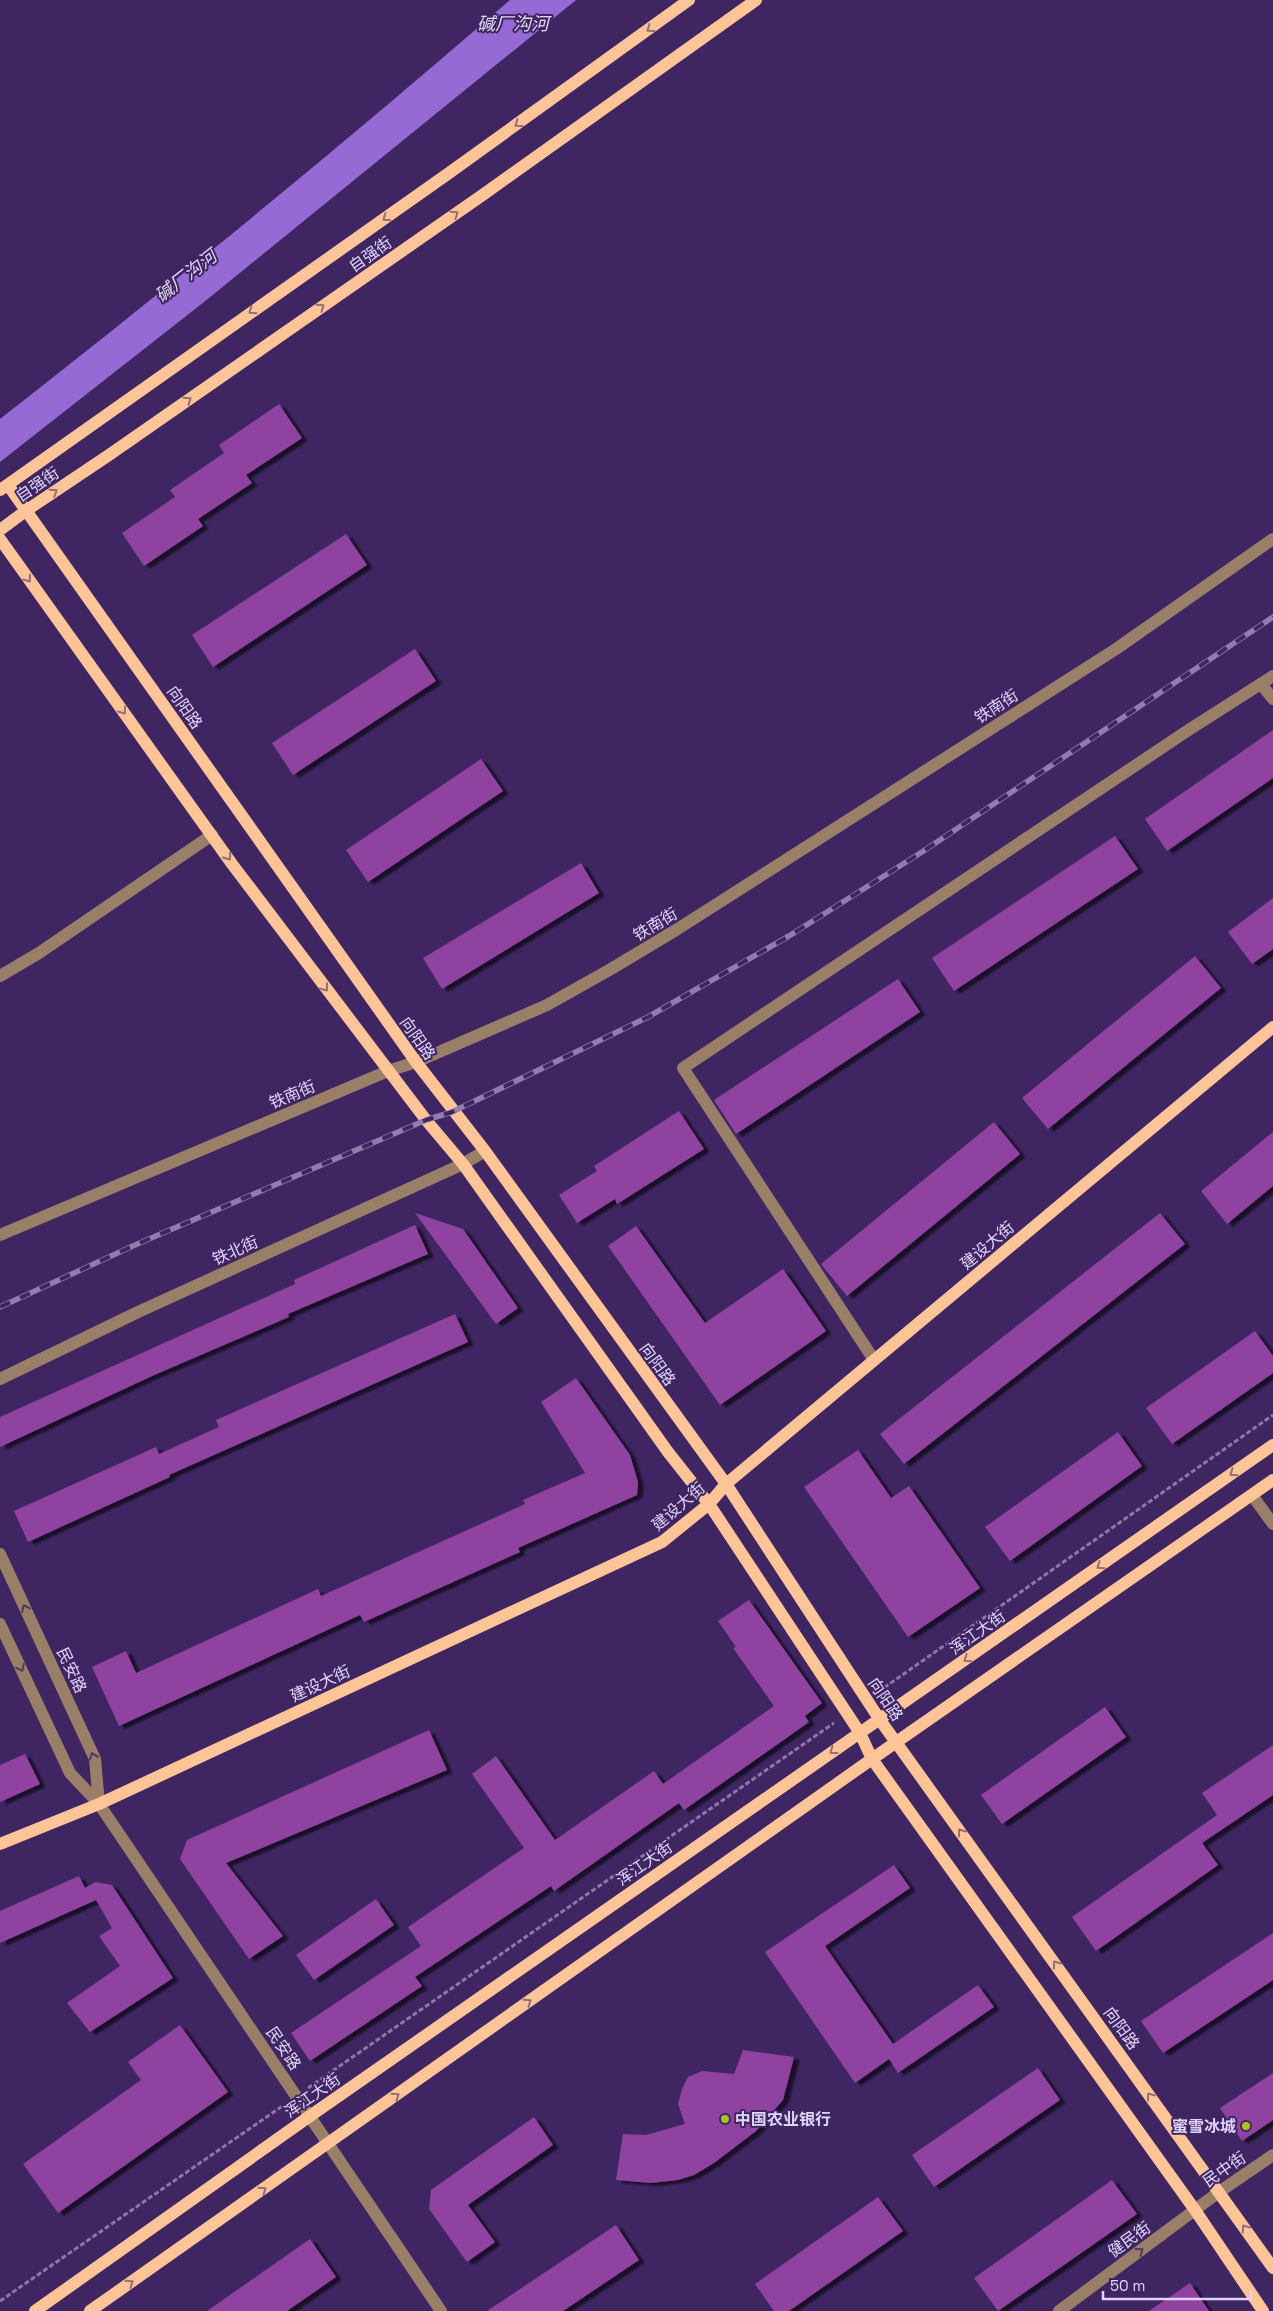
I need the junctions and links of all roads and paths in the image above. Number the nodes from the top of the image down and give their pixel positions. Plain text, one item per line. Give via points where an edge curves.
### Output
1 (689, 0) edge
2 (756, 0) edge
3 (4, 488) edge
4 (27, 510) junction
5 (0, 530) edge
6 (1273, 539) edge
7 (0, 540) edge
8 (1273, 676) edge
9 (1261, 684) junction
10 (1273, 699) edge
11 (212, 835) junction
12 (0, 976) edge
13 (1273, 1027) edge
14 (416, 1062) junction
15 (388, 1072) junction
16 (485, 1151) junction
17 (463, 1164) junction
18 (0, 1235) edge
19 (874, 1360) junction
20 (0, 1379) edge
21 (1273, 1415) edge
22 (1273, 1445) edge
23 (1273, 1480) edge
24 (726, 1484) junction
25 (1252, 1494) junction
26 (709, 1504) junction
27 (1273, 1524) edge
28 (0, 1554) edge
29 (0, 1624) edge
30 (867, 1700) junction
31 (848, 1714) junction
32 (880, 1720) junction
33 (860, 1732) junction
34 (897, 1743) junction
35 (872, 1759) junction
36 (98, 1804) junction
37 (0, 1844) edge
38 (297, 2096) junction
39 (310, 2116) junction
40 (329, 2143) junction
41 (1273, 2155) edge
42 (1220, 2192) junction
43 (1195, 2210) junction
44 (1273, 2268) edge
45 (0, 2301) edge
46 (35, 2311) edge
47 (90, 2311) edge
48 (441, 2311) edge
49 (1058, 2311) edge
50 (1264, 2311) edge

1 -> 3 main road, 自强街
4 -> 2 main road, 自强街 via 468,205
3 - 4 main road, 向阳路
4 - 5 main road, 自强街
4 - 14 main road, 向阳路
6 - 14 street, 铁南街 via 1116,649 676,930 547,1005
7 -> 11 main road
8 - 9 street
9 - 10 street
9 - 19 street via 683,1068
11 - 12 street
11 -> 15 main road
13 - 19 main road, 建设大街
14 - 15 street, 铁南街
14 - 16 main road, 向阳路
15 - 17 main road
15 - 18 street, 铁南街
16 - 17 street, 铁北街
16 - 24 main road, 向阳路
17 - 20 street, 铁北街 via 138,1312
17 - 26 main road via 668,1452
19 - 24 main road, 建设大街
21 - 30 path
22 -> 32 main road, 浑江大街
23 - 25 main road
24 - 26 main road, 建设大街
24 - 30 main road, 向阳路
25 - 27 street
25 - 34 main road
26 - 31 main road
26 - 36 main road, 建设大街 via 662,1542
36 -> 28 street, 民安路 via 95,1759
29 -> 36 street, 民安路 via 70,1773
30 - 32 main road, 向阳路
31 - 33 main road
31 - 38 path
32 - 33 main road, 浑江大街
32 - 34 main road, 向阳路
33 - 35 main road
33 -> 39 main road, 浑江大街
34 - 35 main road
42 -> 34 main road, 向阳路
40 -> 35 main road
35 - 43 main road
36 - 37 main road, 建设大街
36 - 38 street, 民安路
38 - 39 street, 民安路
38 - 45 path
39 - 40 street, 民安路
39 - 46 main road, 浑江大街
47 -> 40 main road
40 - 48 street, 民安路
41 - 42 street, 民中街
42 - 43 street, 民中街
44 -> 42 main road, 向阳路
49 -> 43 street, 健民街
43 - 50 main road

